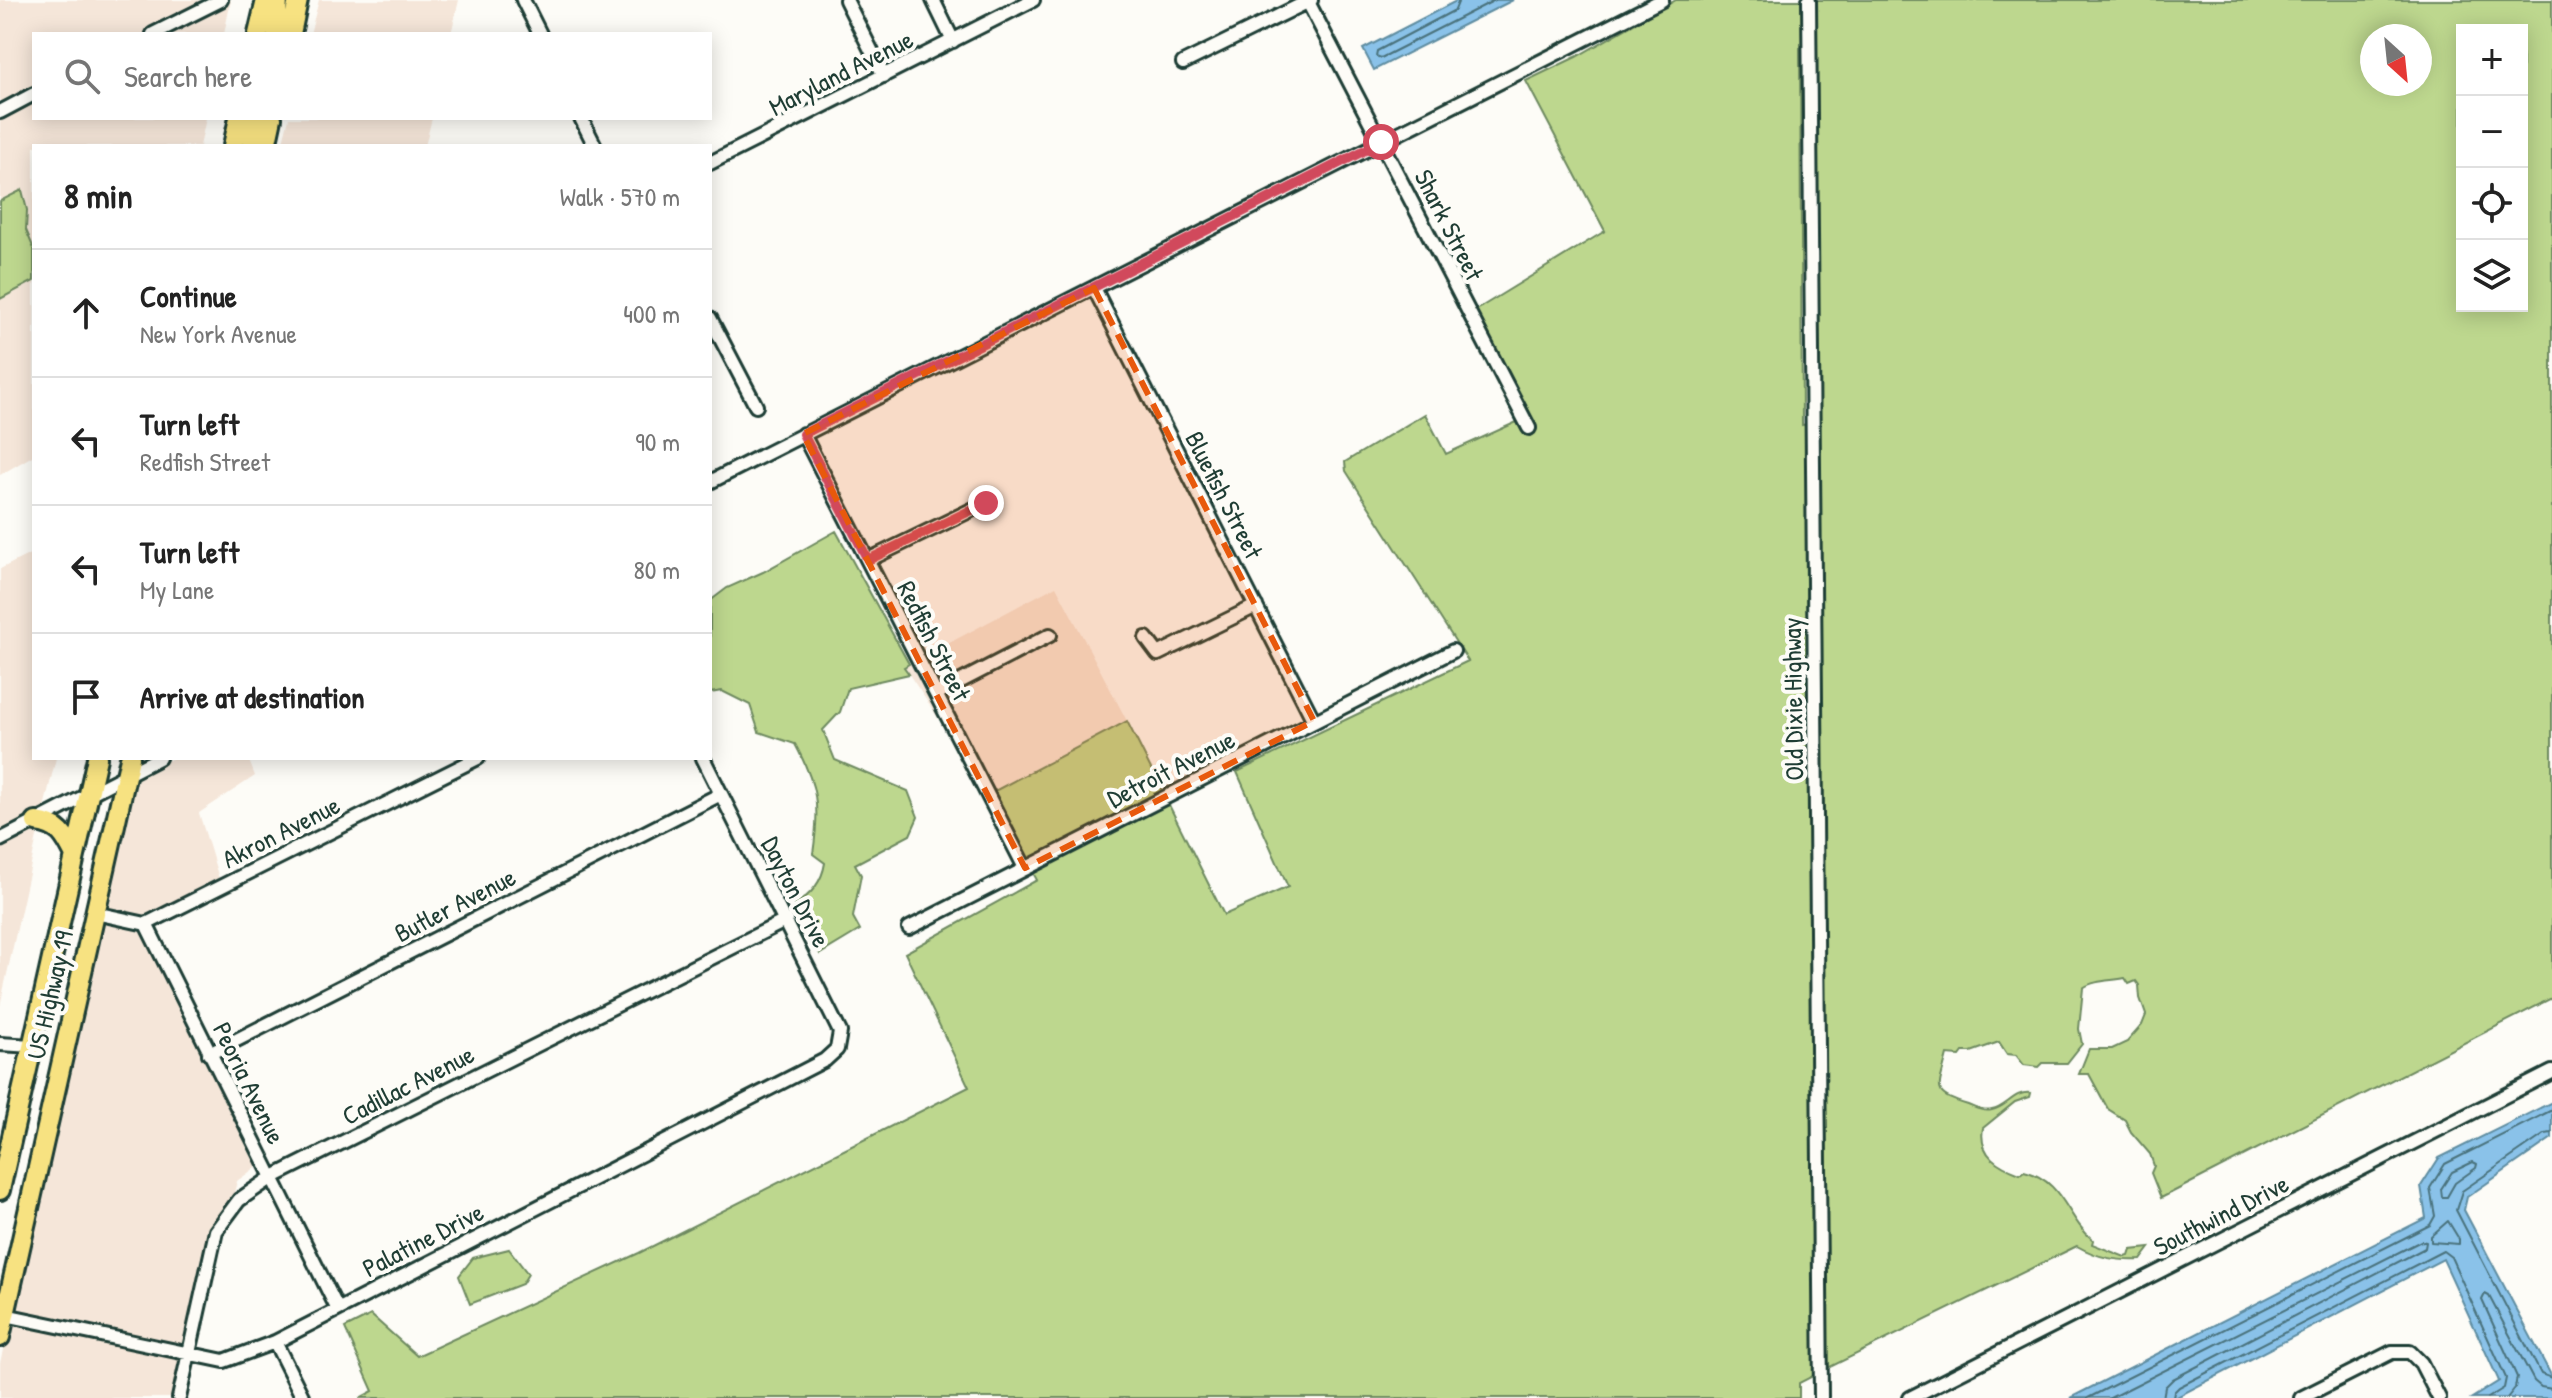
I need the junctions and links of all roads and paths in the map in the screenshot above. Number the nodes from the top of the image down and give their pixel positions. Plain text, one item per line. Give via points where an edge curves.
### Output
1 (221, 0) edge
2 (266, 0) edge
3 (278, 0) edge
4 (298, 0) edge
5 (523, 0) edge
6 (846, 0) edge
7 (933, 0) edge
8 (1662, 0) edge
9 (1809, 0) edge
10 (1029, 1) edge
11 (1308, 1) edge
12 (157, 32) edge
13 (258, 32) edge
14 (276, 32) edge
15 (291, 32) edge
16 (539, 32) edge
17 (953, 41) junction
18 (1183, 63) dead end
19 (884, 76) junction
20 (32, 95) edge
21 (0, 112) edge
22 (239, 120) edge
23 (256, 120) edge
24 (272, 120) edge
25 (582, 120) edge
26 (1381, 142) junction
27 (233, 144) edge
28 (254, 144) edge
29 (266, 144) edge
30 (594, 144) edge
31 (712, 162) edge
32 (1094, 288) junction
33 (712, 322) edge
34 (756, 406) dead end
35 (1529, 428) dead end
36 (803, 434) junction
37 (712, 481) edge
38 (986, 503) dead end
39 (868, 560) junction
40 (1256, 606) junction
41 (1050, 635) dead end
42 (1146, 638) dead end
43 (1453, 651) dead end
44 (936, 694) junction
45 (1314, 721) junction
46 (97, 760) edge
47 (151, 760) edge
48 (474, 760) edge
49 (704, 760) edge
50 (128, 766) edge
51 (721, 794) junction
52 (89, 795) junction
53 (36, 822) junction
54 (0, 840) edge
55 (75, 856) junction
56 (1025, 868) junction
57 (95, 913) junction
58 (787, 920) junction
59 (146, 924) junction
60 (909, 928) dead end
61 (0, 1044) edge
62 (32, 1046) junction
63 (837, 1049) joint
64 (209, 1054) junction
65 (2552, 1072) edge
66 (271, 1178) junction
67 (0, 1190) edge
68 (337, 1308) junction
69 (5, 1315) junction
70 (0, 1337) edge
71 (275, 1342) junction
72 (188, 1355) junction
73 (179, 1398) edge
74 (303, 1398) edge
75 (1821, 1398) edge
76 (1910, 1398) edge
77 (2301, 1398) edge
78 (2439, 1398) edge

1 - 12 street
2 - 13 highway
3 - 14 highway
4 - 15 highway
5 - 16 street
6 - 19 street
7 - 17 street
8 - 26 street
9 - 75 street, Old Dixie Highway
10 - 17 street, Maryland Avenue
11 - 18 street
11 - 26 street, Shark Street
17 - 19 street, Maryland Avenue
19 - 31 street, Maryland Avenue
20 - 21 street
22 - 27 highway
23 - 28 highway
24 - 29 highway
25 - 30 street
26 - 32 street
26 - 35 street, Shark Street
32 - 36 street
32 - 40 street, Bluefish Street
33 - 34 street
36 - 37 street
36 - 39 street, Redfish Street
38 - 39 street
39 - 44 street, Redfish Street
40 - 42 street via 1158,654
40 - 45 street, Bluefish Street
41 - 44 street
43 - 45 street, Detroit Avenue
44 - 56 street, Redfish Street
45 - 56 street, Detroit Avenue
46 - 52 highway, US Highway 19
47 - 50 street
48 - 59 street, Akron Avenue
49 - 51 street, Dayton Drive
50 - 52 street
50 - 57 highway, US Highway 19
51 - 58 street, Dayton Drive
51 - 64 street, Butler Avenue
52 - 53 street
52 - 55 highway, US Highway 19
53 - 54 street
53 - 55 highway via 60,829
55 - 62 highway, US Highway 19
56 - 60 street, Detroit Avenue
57 - 59 street
57 - 69 highway, US Highway 19
58 - 63 street, Dayton Drive via 840,1032
58 - 66 street, Cadillac Avenue
59 - 64 street, Peoria Avenue
61 - 62 street
62 - 67 highway, US Highway 19
63 - 68 street, Palatine Drive via 825,1060
64 - 66 street, Peoria Avenue
65 - 76 street, Southwind Drive
66 - 68 street, Peoria Avenue
66 - 72 street, Cadillac Avenue via 239,1200 216,1231
68 - 71 street, Palatine Drive
69 - 70 highway, US Highway 19
69 - 72 street, Palatine Drive
71 - 72 street, Palatine Drive via 224,1361
71 - 74 street
72 - 73 street, Cadillac Avenue
77 - 78 street via 2392,1352 2410,1352

